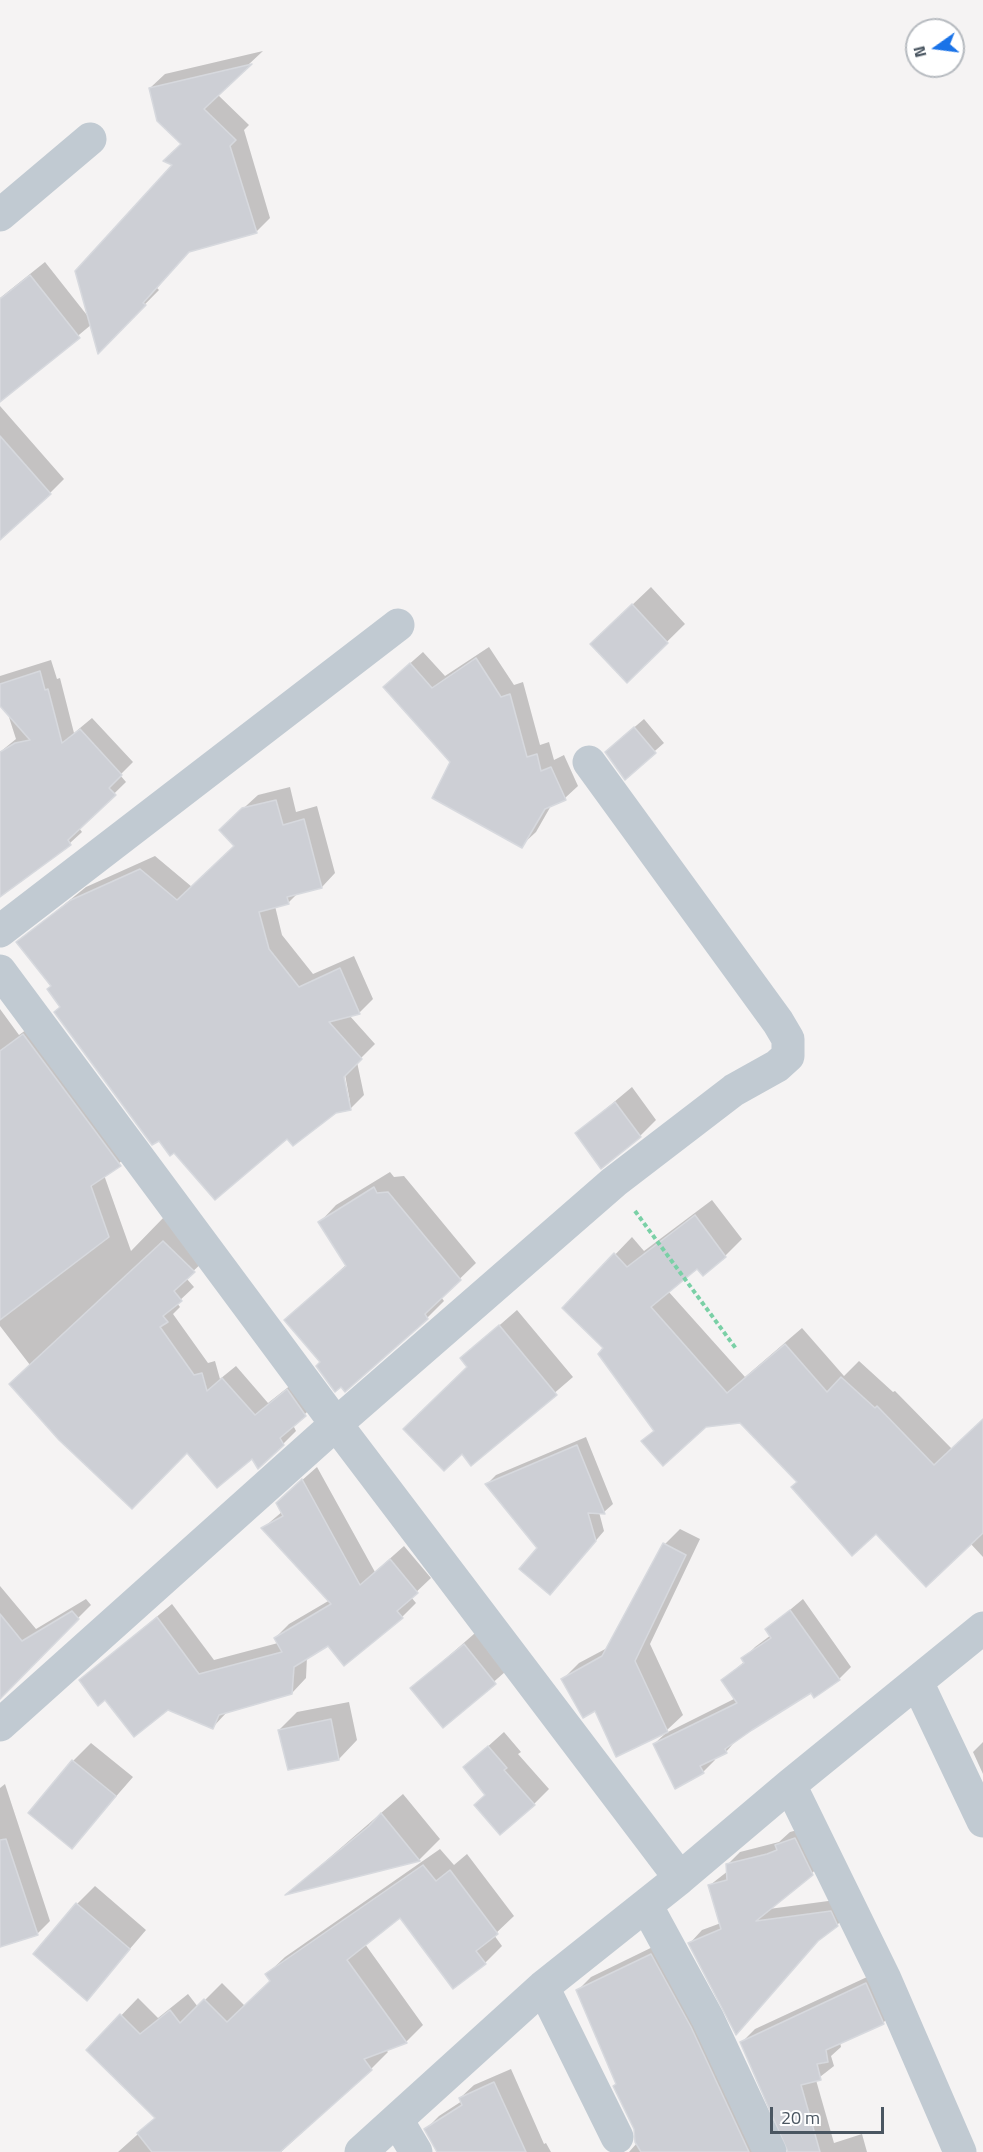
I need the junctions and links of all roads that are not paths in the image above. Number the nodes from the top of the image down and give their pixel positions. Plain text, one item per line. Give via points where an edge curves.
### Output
1 (90, 139) dead end
2 (0, 215) edge
3 (398, 625) dead end
4 (589, 762) dead end
5 (0, 931) edge
6 (0, 971) edge
7 (336, 1424) junction
8 (983, 1628) edge
9 (917, 1682) junction
10 (0, 1725) edge
11 (790, 1785) junction
12 (983, 1821) edge
13 (680, 1878) junction
14 (646, 1905) junction
15 (543, 1987) junction
16 (397, 2120) junction
17 (617, 2137) dead end
18 (361, 2152) edge
19 (416, 2152) edge
20 (770, 2152) edge
21 (960, 2152) edge

1 - 2 street
3 - 5 street
4 - 7 street via 707,921 788,1039 788,1056 734,1090 614,1182
6 - 7 street
7 - 10 street
7 - 13 street
8 - 9 street
9 - 11 street
9 - 12 street
11 - 13 street
11 - 21 street via 885,1979
13 - 14 street
14 - 15 street
14 - 20 street via 708,2019
15 - 16 street
15 - 17 street
16 - 18 street
16 - 19 street

